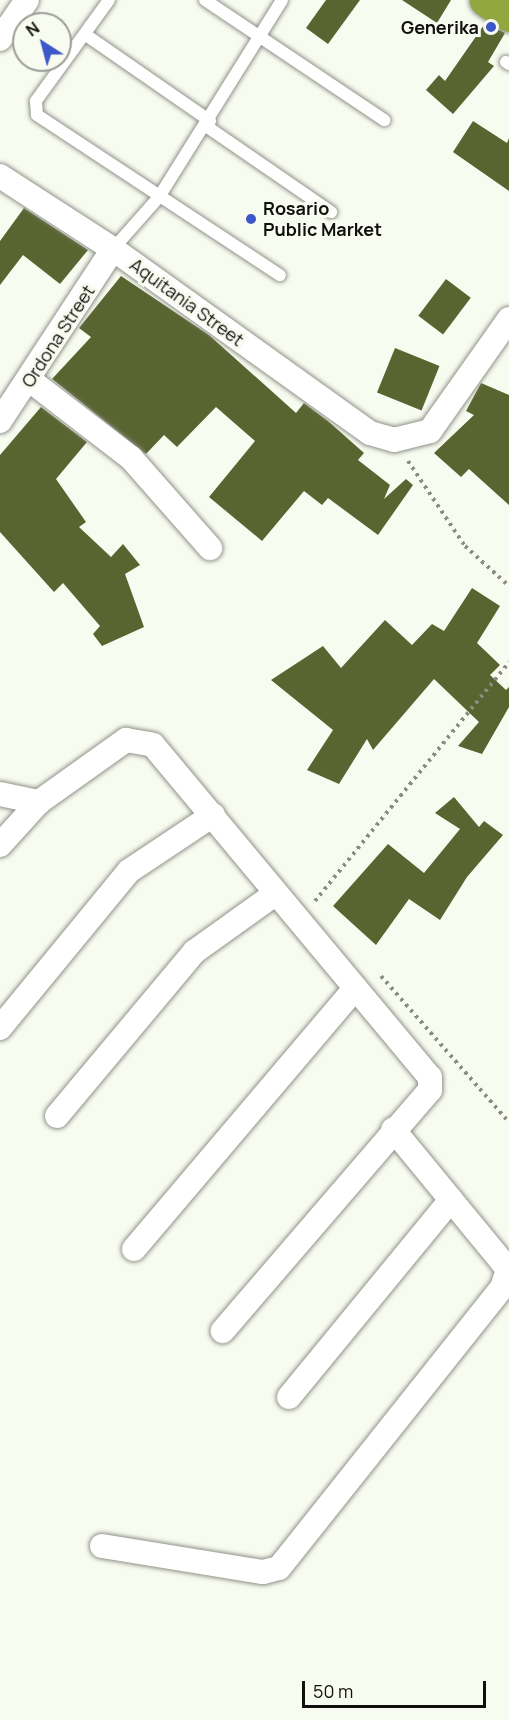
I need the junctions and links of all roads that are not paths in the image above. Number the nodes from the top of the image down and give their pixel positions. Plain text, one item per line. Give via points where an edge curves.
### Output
1 (27, 0) edge
2 (109, 0) edge
3 (206, 0) edge
4 (282, 0) edge
5 (486, 0) edge
6 (509, 15) edge
7 (86, 34) junction
8 (258, 36) junction
9 (0, 39) edge
10 (384, 120) dead end
11 (208, 124) junction
12 (0, 176) edge
13 (159, 197) junction
14 (331, 212) dead end
15 (113, 249) junction
16 (280, 275) dead end
17 (509, 319) edge
18 (31, 381) junction
19 (0, 421) edge
20 (210, 548) dead end
21 (0, 794) edge
22 (39, 802) junction
23 (213, 815) junction
24 (0, 845) edge
25 (275, 894) junction
26 (355, 988) junction
27 (0, 1028) edge
28 (57, 1116) dead end
29 (393, 1129) junction
30 (451, 1200) junction
31 (134, 1249) dead end
32 (223, 1331) dead end
33 (289, 1397) dead end
34 (102, 1546) dead end

1 - 9 street
2 - 7 lane
3 - 8 lane
4 - 8 lane
5 - 6 highway
7 - 11 lane
7 - 13 lane via 36,101 37,115
8 - 10 lane
8 - 11 lane
11 - 13 lane
11 - 14 lane
12 - 15 street, Aquitania Street
13 - 15 lane
13 - 16 lane
15 - 17 street, Aquitania Street via 370,433 394,440 430,431
15 - 18 street, Ordona Street
18 - 19 street, Ordona Street
18 - 20 street via 125,453
21 - 22 street
22 - 23 street via 126,740 138,738 153,745
22 - 24 street
23 - 25 street
23 - 27 street via 129,871
25 - 26 street
25 - 28 street via 194,952
26 - 29 street via 432,1081 430,1090
26 - 31 street
29 - 30 street
29 - 32 street
30 - 33 street
30 - 34 street via 508,1270 502,1288 285,1563 263,1572

